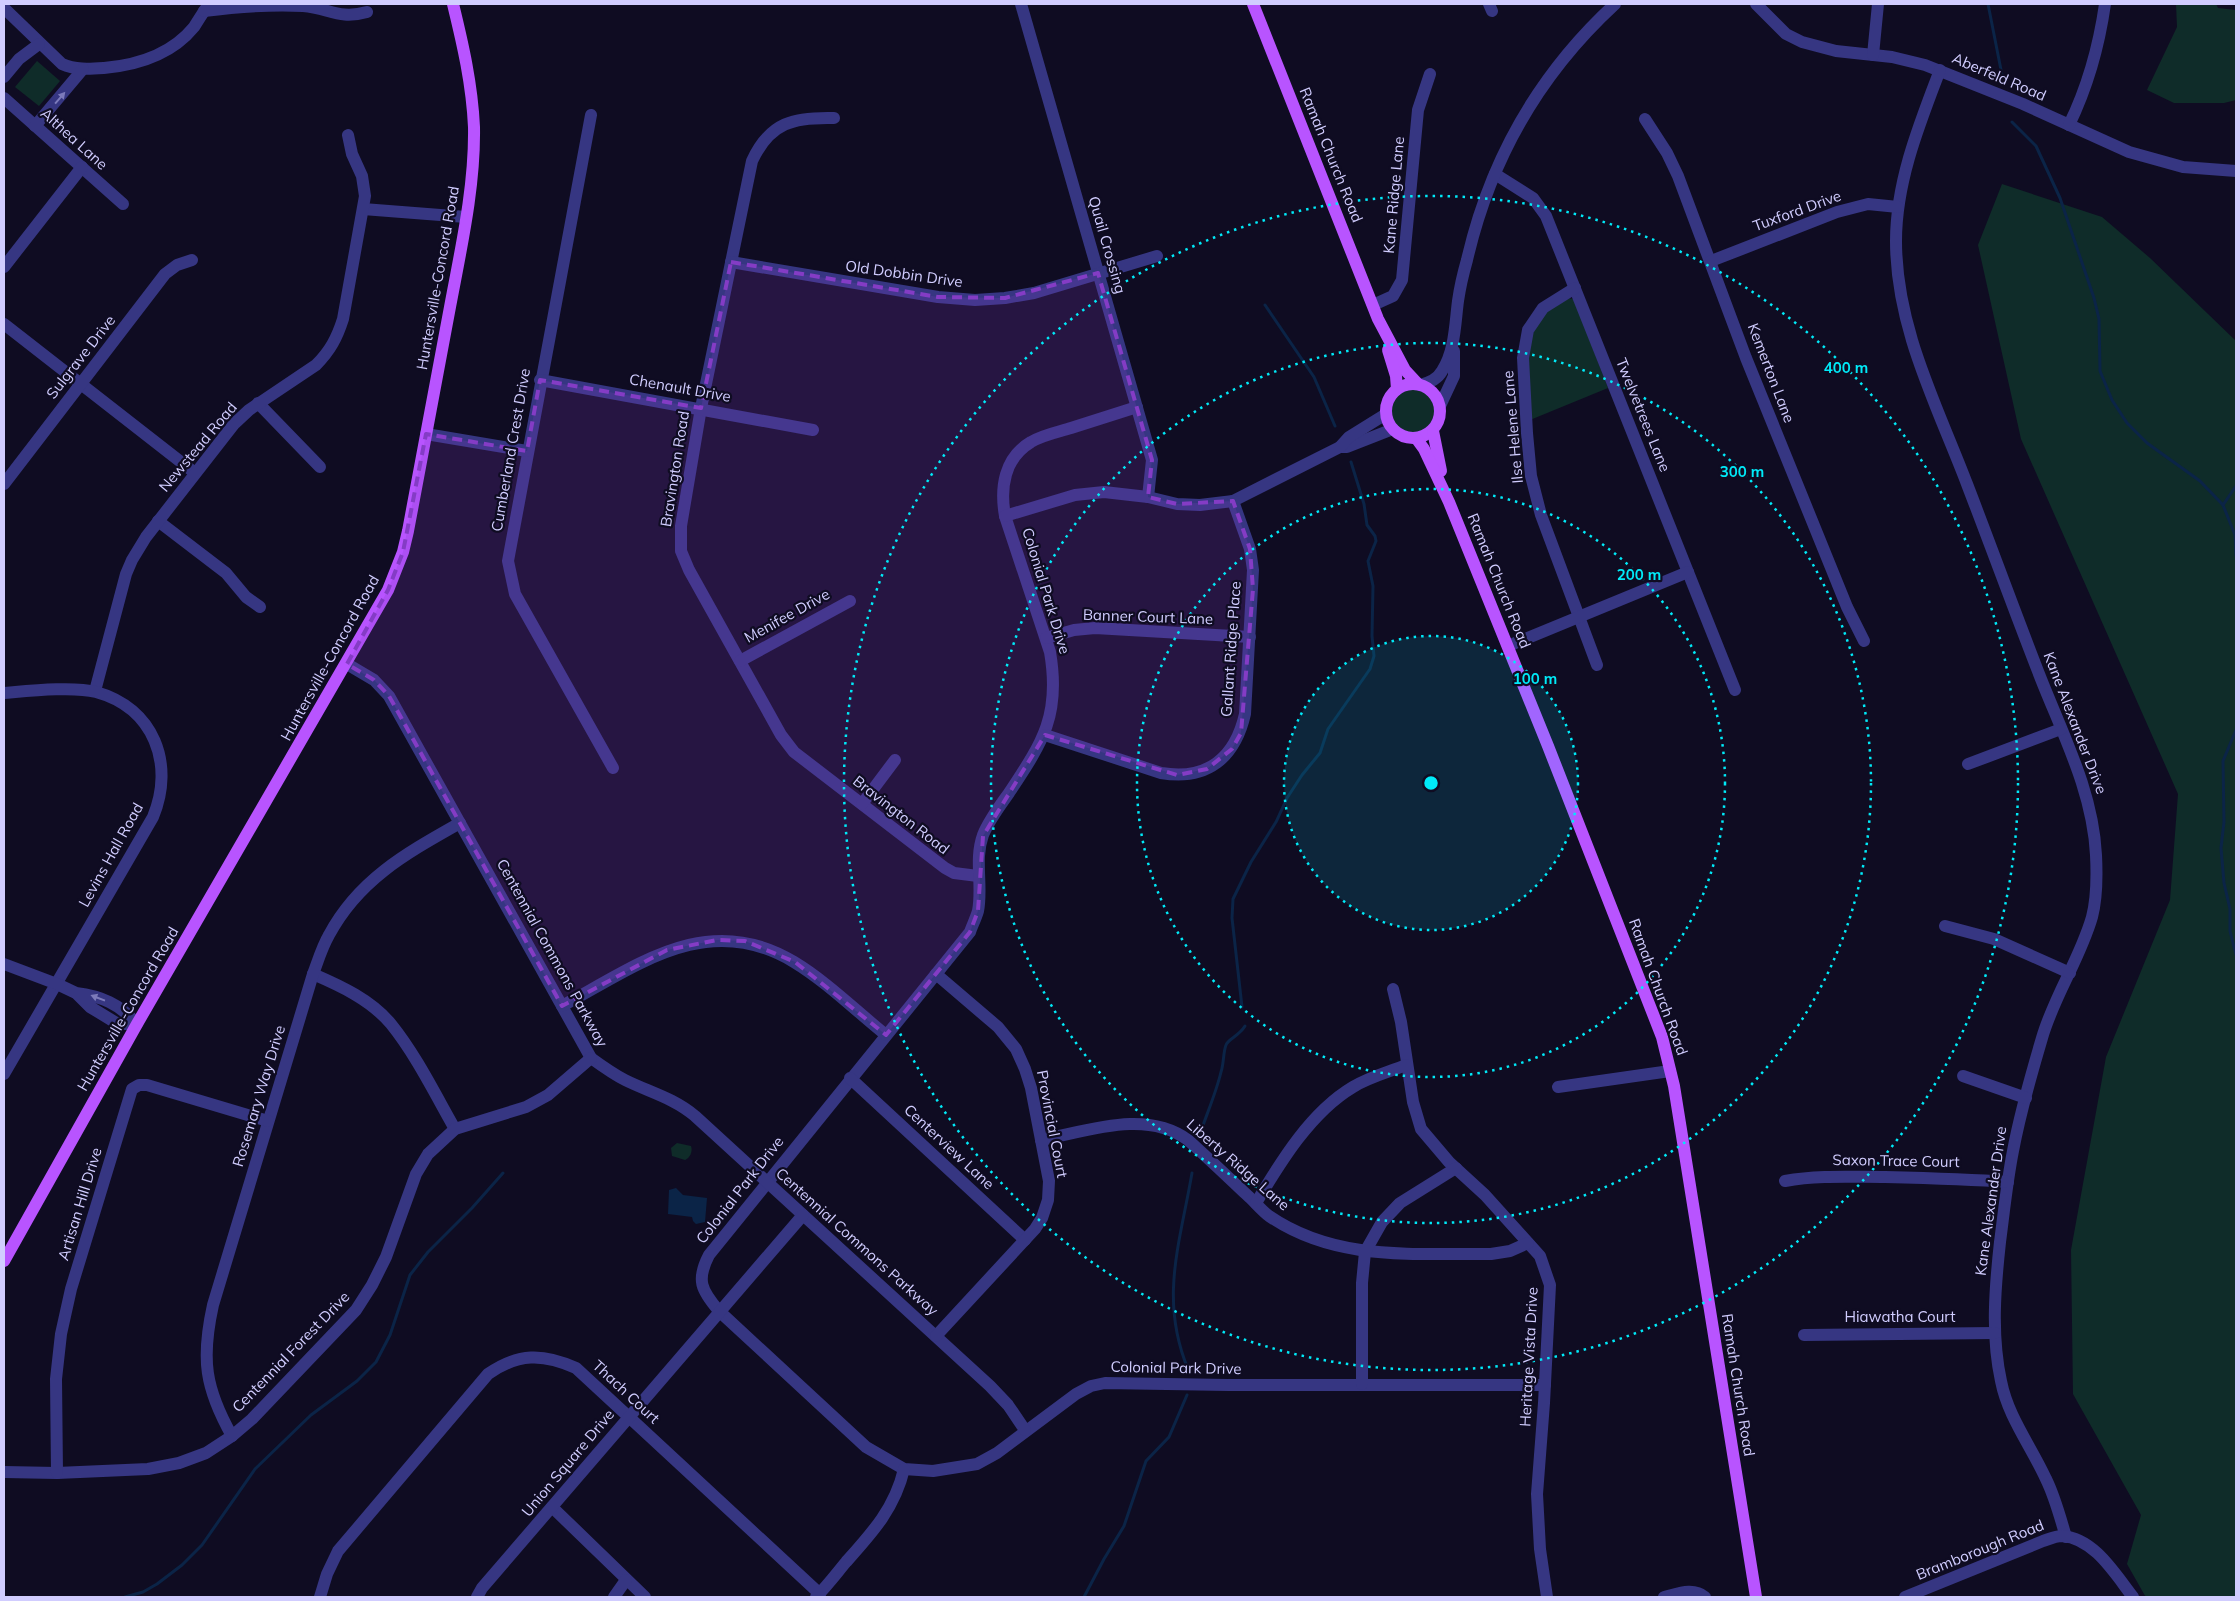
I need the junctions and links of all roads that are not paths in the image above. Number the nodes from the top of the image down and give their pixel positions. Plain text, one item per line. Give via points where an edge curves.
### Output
1 (453, 4) edge
2 (1021, 4) edge
3 (1253, 4) edge
4 (1615, 4) edge
5 (1756, 4) edge
6 (1878, 4) edge
7 (2105, 4) edge
8 (304, 5) edge
9 (206, 7) edge
10 (4, 8) edge
11 (367, 12) dead end
12 (39, 44) junction
13 (1873, 55) junction
14 (83, 69) junction
15 (1940, 70) junction
16 (1430, 74) dead end
17 (4, 77) edge
18 (4, 98) edge
19 (591, 115) dead end
20 (834, 118) dead end
21 (1645, 119) dead end
22 (2069, 125) junction
23 (35, 126) junction
24 (348, 135) dead end
25 (82, 167) junction
26 (2236, 171) edge
27 (1495, 174) junction
28 (122, 204) dead end
29 (1898, 207) junction
30 (363, 209) junction
31 (466, 217) junction
32 (1157, 256) dead end
33 (192, 260) dead end
34 (1711, 261) junction
35 (731, 262) junction
36 (4, 267) edge
37 (1098, 273) junction
38 (1575, 288) junction
39 (1373, 305) junction
40 (1378, 319) junction
41 (4, 324) edge
42 (1454, 336) junction
43 (540, 380) junction
44 (80, 384) junction
45 (1419, 385) junction
46 (1396, 389) junction
47 (258, 403) junction
48 (1440, 406) junction
49 (1137, 407) junction
50 (701, 408) junction
51 (1386, 414) junction
52 (1393, 429) junction
53 (813, 430) dead end
54 (1432, 431) junction
55 (426, 434) junction
56 (1416, 438) junction
57 (1340, 447) junction
58 (527, 451) junction
59 (320, 467) dead end
60 (196, 473) junction
61 (4, 484) edge
62 (1148, 497) junction
63 (1232, 501) junction
64 (1449, 502) junction
65 (1006, 516) junction
66 (158, 521) junction
67 (1688, 572) junction
68 (850, 601) dead end
69 (260, 607) dead end
70 (1579, 616) junction
71 (1250, 637) junction
72 (1046, 638) junction
73 (1864, 641) dead end
74 (1508, 646) junction
75 (740, 661) junction
76 (347, 664) junction
77 (1597, 665) dead end
78 (1734, 690) dead end
79 (95, 691) junction
80 (4, 693) edge
81 (2061, 729) junction
82 (1045, 735) junction
83 (894, 760) dead end
84 (1968, 764) dead end
85 (613, 768) dead end
86 (862, 804) junction
87 (460, 823) junction
88 (978, 876) junction
89 (1945, 926) dead end
90 (4, 964) edge
91 (2070, 973) junction
92 (313, 974) junction
93 (936, 974) junction
94 (57, 984) junction
95 (1393, 989) dead end
96 (562, 1006) junction
97 (137, 1024) junction
98 (886, 1035) junction
99 (592, 1058) junction
100 (1406, 1065) junction
101 (1670, 1071) junction
102 (4, 1074) edge
103 (1963, 1076) dead end
104 (850, 1078) junction
105 (1558, 1087) dead end
106 (2026, 1098) junction
107 (268, 1121) junction
108 (455, 1129) junction
109 (1041, 1140) junction
110 (1456, 1168) junction
111 (766, 1181) junction
112 (1785, 1181) dead end
113 (2008, 1182) junction
114 (1256, 1203) junction
115 (803, 1215) junction
116 (1025, 1240) junction
117 (1528, 1243) junction
118 (1365, 1252) junction
119 (4, 1261) edge
120 (719, 1311) junction
121 (1995, 1333) junction
122 (1804, 1335) dead end
123 (936, 1336) junction
124 (1362, 1384) junction
125 (1545, 1385) junction
126 (629, 1416) junction
127 (1025, 1430) junction
128 (232, 1436) junction
129 (904, 1469) junction
130 (4, 1472) edge
131 (20, 1472) junction
132 (57, 1473) junction
133 (4, 1479) edge
134 (552, 1507) junction
135 (2066, 1537) junction
136 (626, 1580) junction
137 (818, 1595) edge
138 (320, 1597) edge
139 (477, 1597) edge
140 (614, 1597) edge
141 (645, 1597) edge
142 (1547, 1597) edge
143 (1664, 1597) edge
144 (1705, 1597) edge
145 (1756, 1597) edge
146 (1905, 1597) edge
147 (2133, 1597) edge

1 - 31 main road, Huntersville-Concord Road via 466,52 472,104 473,165
2 - 37 street, Quail Crossing
3 - 39 main road, Ramah Church Road
4 - 27 street via 1592,25 1550,74 1512,136
5 - 13 street, Aberfeld Road via 1786,34 1802,42 1836,51
6 - 13 street
7 - 22 street via 2090,77
8 - 9 street
8 - 11 street via 345,16
9 - 14 street via 180,40 148,60
10 - 12 street
12 - 14 street via 62,64
12 - 17 street via 19,59
13 - 15 street, Aberfeld Road
23 -> 14 street
15 - 22 street, Aberfeld Road
15 - 29 street, Kane Alexander Drive via 1912,147
16 - 39 street, Kane Ridge Lane via 1418,110 1402,280 1393,296
18 - 23 street, Althea Lane
19 - 43 street, Cumberland Crest Drive
20 - 35 street, Bravington Road via 807,117 789,122 770,135 756,151
21 - 34 street, Kemerton Lane via 1678,176
22 - 26 street, Aberfeld Road via 2129,152 2183,167
23 - 25 street, Althea Lane
24 - 30 street, Newstead Road via 365,189
25 - 28 street, Althea Lane
25 - 36 street
27 - 38 street, Twelvetrees Lane via 1525,192 1541,208
27 - 42 street via 1468,252
29 - 34 street, Tuxford Drive via 1868,204 1843,210
29 - 81 street, Kane Alexander Drive via 1896,240 1900,294 1915,353
30 - 31 street
30 - 47 street, Newstead Road via 343,319 332,348 316,365
31 - 55 main road, Huntersville-Concord Road
32 - 37 street, Old Dobbin Drive
33 - 44 street, Sulgrave Drive via 165,274
34 - 73 street, Kemerton Lane via 1746,358 1839,589
35 - 37 street, Old Dobbin Drive via 938,297 975,300 1034,293
35 - 50 street, Bravington Road
37 - 49 street, Quail Crossing
38 - 67 street, Twelvetrees Lane
38 - 70 street, Ilse Helene Lane via 1553,300 1534,318 1528,330 1523,358 1528,457 1535,495
39 - 40 main road, Ramah Church Road
40 - 45 main road, Ramah Church Road via 1405,370
40 - 46 main road, Ramah Church Road via 1396,376
41 - 44 street
42 - 45 street via 1442,372 1435,380
42 - 48 street via 1454,376
43 - 50 street, Chenault Drive
43 - 58 street, Cumberland Crest Drive
44 - 60 street
44 - 61 street, Sulgrave Drive
45 - 46 main road via 1408,384
45 - 48 main road, Ramah Church Road via 1432,392
46 - 51 main road via 1389,399
47 - 59 street
47 - 60 street, Newstead Road via 240,417
48 - 54 main road via 1440,416
49 - 62 street, Quail Crossing via 1152,460
49 - 65 street, Colonial Park Drive via 1031,441 1008,468 1002,499
50 - 53 street, Chenault Drive
50 - 75 street, Bravington Road via 681,526 681,551
51 - 52 main road
51 - 57 street via 1349,437
52 - 56 main road via 1404,437
52 - 57 street
54 - 56 main road
54 - 64 main road, Ramah Church Road
55 - 58 street
55 - 76 main road, Huntersville-Concord Road via 403,552 388,590
56 - 64 main road, Ramah Church Road
57 - 63 street
58 - 85 street, Cumberland Crest Drive via 508,561 514,594
60 - 66 street, Newstead Road
62 - 63 street via 1178,504
62 - 65 street via 1104,492 1074,495
63 - 71 street, Gallant Ridge Place via 1250,549 1253,570
64 - 74 main road, Ramah Church Road
65 - 72 street, Colonial Park Drive
66 - 69 street via 226,573 246,597
66 - 79 street, Newstead Road via 126,574
67 - 70 street
67 - 78 street, Twelvetrees Lane
68 - 75 street, Menifee Drive
70 - 74 street
70 - 77 street, Ilse Helene Lane
71 - 72 street, Banner Court Lane via 1095,628
71 - 82 street, Gallant Ridge Place via 1241,733 1232,749 1207,769 1177,775 1161,773
72 - 82 street, Colonial Park Drive via 1053,688 1052,710
74 - 101 main road, Ramah Church Road via 1662,1037
75 - 86 street, Bravington Road via 781,735 794,752
76 - 87 street, Centennial Commons Parkway via 374,680 390,696
76 - 97 main road, Huntersville-Concord Road
79 - 80 street, Levins Hall Road
79 - 94 street, Levins Hall Road via 127,706 145,724 157,745 162,789 153,817
81 - 84 street
81 - 91 street, Kane Alexander Drive via 2086,793 2096,856 2092,917
82 - 88 street, Colonial Park Drive via 987,828 979,852
83 - 86 street
86 - 88 street, Bravington Road via 944,868 954,873
87 - 92 street, Rosemary Way Drive via 403,856 372,879 350,903 329,935
87 - 96 street, Centennial Commons Parkway
88 - 93 street, Colonial Park Drive via 978,911 970,932
89 - 91 street via 1994,939
90 - 94 street
91 - 106 street, Kane Alexander Drive via 2047,1023
92 - 107 street, Rosemary Way Drive
92 - 108 street via 344,987 390,1022
93 - 98 street, Colonial Park Drive
93 - 109 street, Provincial Court via 998,1027 1016,1049 1031,1088
94 - 97 street via 76,993 90,1007 118,1024
94 - 102 street, Levins Hall Road
95 - 100 street, Heritage Vista Drive
96 - 98 street via 667,950 690,943 745,941 795,962
96 - 99 street, Centennial Commons Parkway
97 - 119 main road, Huntersville-Concord Road
98 - 104 street, Colonial Park Drive
99 - 108 street, Centennial Forest Drive via 548,1095 526,1107
99 - 111 street, Centennial Commons Parkway via 624,1080 684,1106
100 - 110 street, Heritage Vista Drive via 1412,1102 1422,1129
100 - 114 street via 1353,1087 1312,1120 1277,1167
101 - 105 street
101 - 145 main road, Ramah Church Road
103 - 106 street
104 - 111 street, Colonial Park Drive
104 - 116 street, Centerview Lane
106 - 113 street, Kane Alexander Drive
107 - 128 street, Rosemary Way Drive via 206,1337 210,1390
107 - 132 street, Artisan Hill Drive via 147,1085 132,1089 71,1289 61,1334 56,1379
108 - 128 street, Centennial Forest Drive via 428,1154 416,1174 386,1257 356,1310
109 - 114 street, Liberty Ridge Lane via 1127,1124 1164,1127 1188,1140
109 - 116 street, Provincial Court via 1049,1181 1048,1200 1042,1218
110 - 117 street, Heritage Vista Drive via 1486,1195
110 - 118 street via 1400,1203 1382,1222
111 - 115 street, Centennial Commons Parkway
111 - 120 street, Colonial Park Drive via 708,1255 702,1269 705,1295
112 - 113 street, Saxon Trace Court via 1830,1176
113 - 121 street, Kane Alexander Drive via 1996,1282
114 - 118 street, Liberty Ridge Lane via 1267,1214 1306,1236
115 - 120 street, Union Square Drive
115 - 123 street, Centennial Commons Parkway
116 - 123 street, Provincial Court
117 - 118 street, Liberty Ridge Lane via 1510,1251 1491,1254
117 - 125 street, Heritage Vista Drive via 1540,1256 1550,1285
118 - 124 street
120 - 126 street, Union Square Drive
120 - 129 street, Colonial Park Drive via 866,1447
121 - 122 street, Hiawatha Court
121 - 135 street, Kane Alexander Drive via 2001,1382 2010,1410 2054,1496
123 - 127 street, Centennial Commons Parkway via 1008,1405
124 - 125 street, Colonial Park Drive
124 - 127 street, Colonial Park Drive via 1105,1383 1076,1394
125 - 142 street, Heritage Vista Drive via 1537,1494
126 - 134 street, Union Square Drive
126 - 137 street, Thach Court
126 - 138 street, Thach Court via 576,1368 556,1359 537,1357 502,1364 488,1374 338,1551
127 - 129 street, Colonial Park Drive via 997,1453 977,1464 933,1471
128 - 132 street, Centennial Forest Drive via 206,1453 179,1463 148,1469
129 - 137 street via 901,1484 885,1516
130 - 131 street, Centennial Forest Drive
131 - 132 street, Centennial Forest Drive
131 - 133 street, Centennial Forest Drive
134 - 136 street
134 - 139 street, Union Square Drive
135 - 146 street, Bramborough Road via 2043,1541
135 - 147 street, Bramborough Road via 2075,1539 2102,1557
136 - 140 street
136 - 141 street
143 - 144 street via 1695,1592

